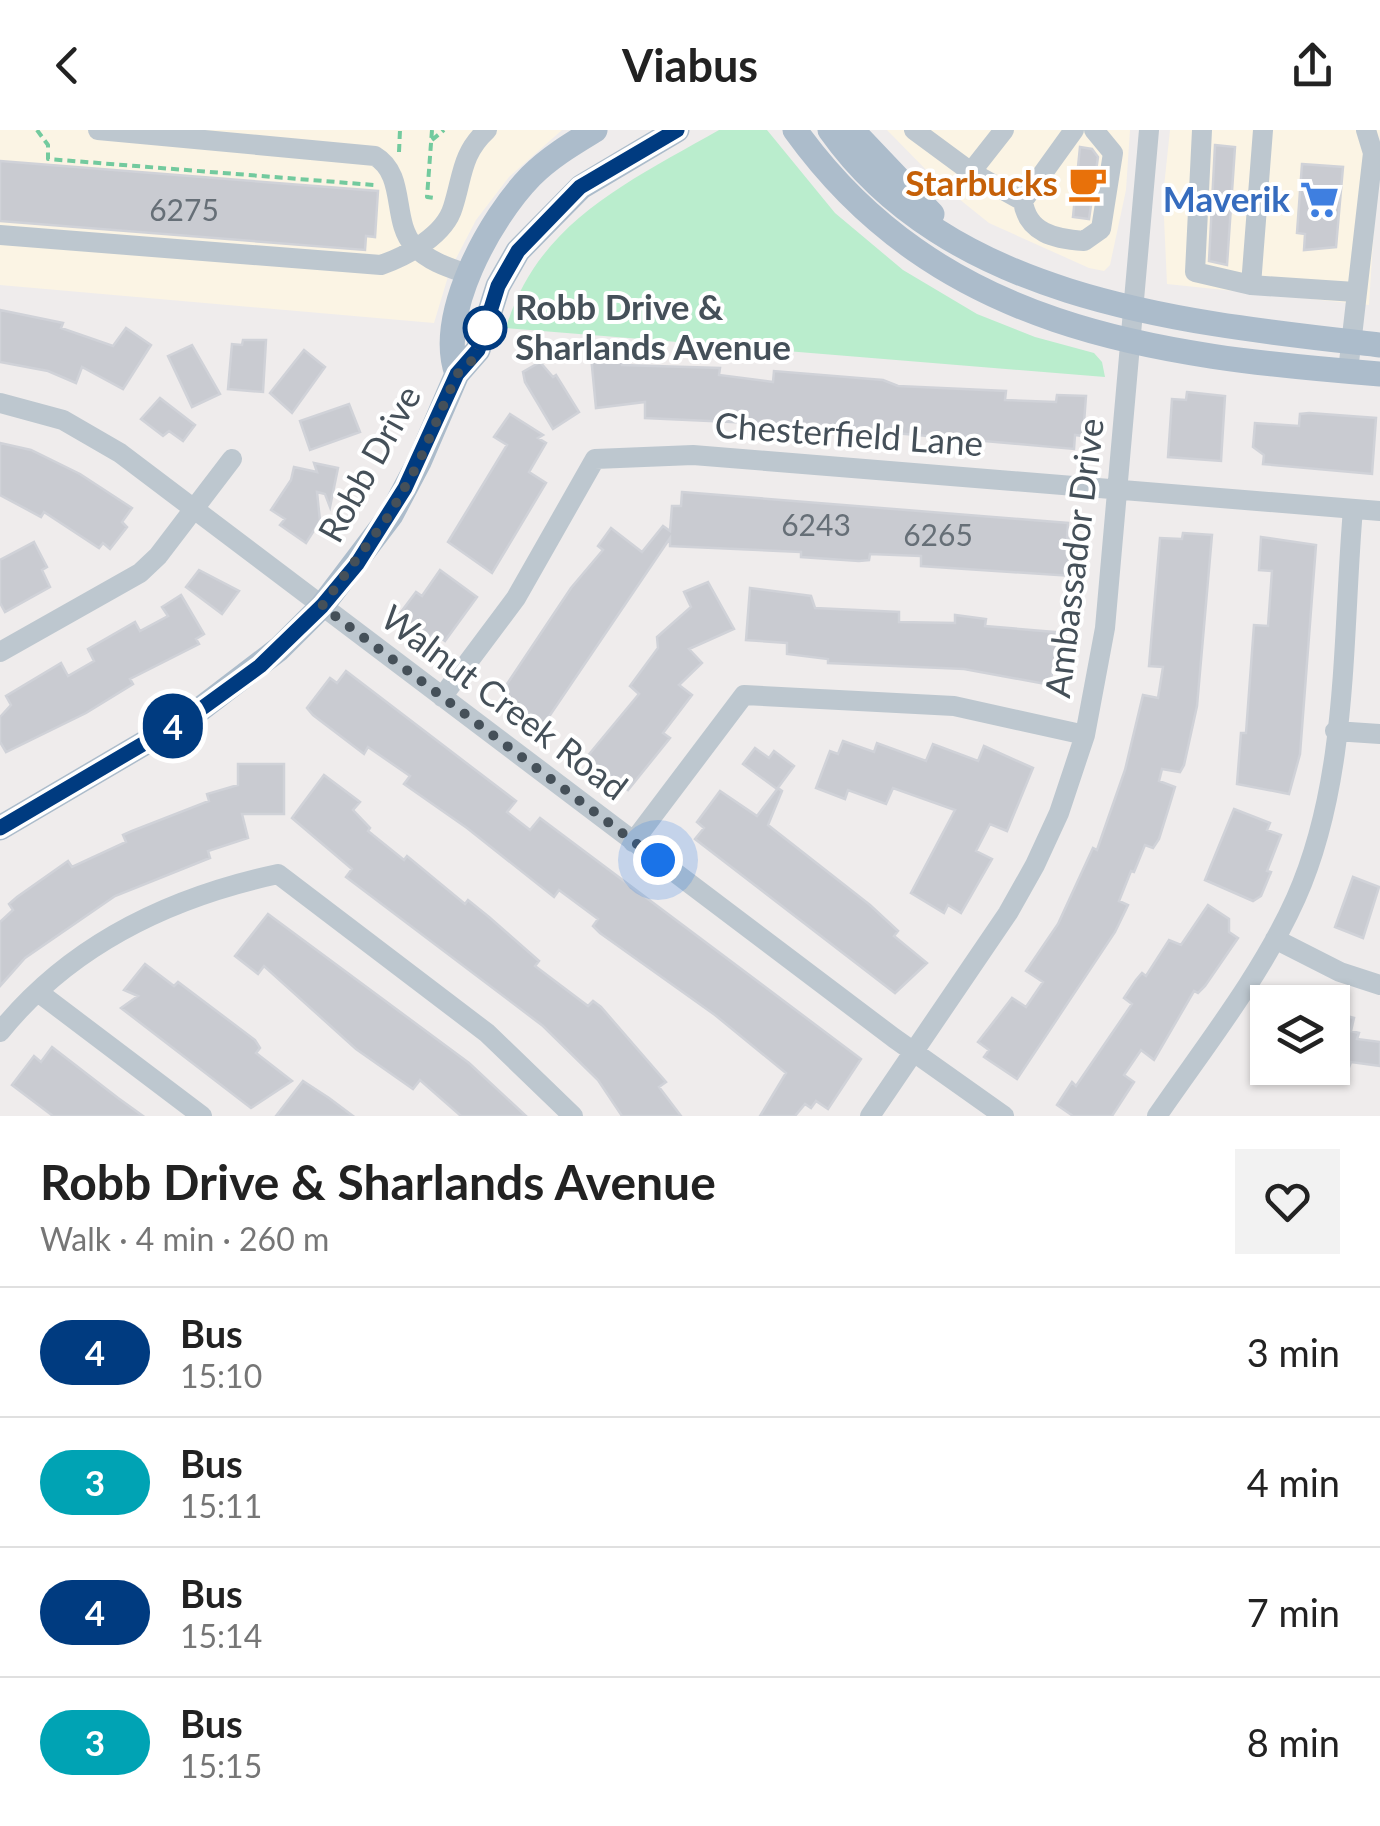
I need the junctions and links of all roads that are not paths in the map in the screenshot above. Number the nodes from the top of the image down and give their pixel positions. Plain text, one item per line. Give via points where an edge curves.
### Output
1 (98, 130) edge
2 (487, 130) edge
3 (595, 130) edge
4 (677, 130) edge
5 (795, 130) edge
6 (830, 130) edge
7 (852, 130) edge
8 (914, 130) edge
9 (1004, 130) edge
10 (1074, 130) edge
11 (1094, 130) edge
12 (1149, 130) edge
13 (1202, 130) edge
14 (1263, 130) edge
15 (1366, 130) edge
16 (971, 172) junction
17 (1023, 200) junction
18 (0, 235) edge
19 (956, 240) junction
20 (416, 248) junction
21 (470, 275) junction
22 (1251, 285) junction
23 (1355, 292) junction
24 (1135, 308) junction
25 (1133, 340) junction
26 (1350, 342) junction
27 (1380, 345) edge
28 (1348, 372) junction
29 (457, 374) junction
30 (1380, 374) edge
31 (0, 402) edge
32 (232, 459) dead end
33 (1117, 488) junction
34 (1353, 509) junction
35 (194, 510) junction
36 (1380, 511) edge
37 (322, 606) junction
38 (0, 652) edge
39 (442, 698) junction
40 (1336, 730) junction
41 (1380, 734) edge
42 (1085, 735) junction
43 (0, 828) edge
44 (633, 842) junction
45 (1276, 939) junction
46 (1380, 985) edge
47 (38, 992) junction
48 (0, 1032) edge
49 (913, 1053) junction
50 (202, 1116) edge
51 (574, 1116) edge
52 (870, 1116) edge
53 (1004, 1116) edge
54 (1157, 1116) edge

1 - 20 street via 375,156 390,169
2 - 20 street via 461,165 450,215
3 - 21 main road, Robb Drive via 517,191
4 - 29 main road, Robb Drive via 580,187 530,236 498,286 478,350
5 - 25 main road via 870,216 964,283 1030,312
6 - 19 main road via 884,192
7 - 19 main road
8 - 16 street
9 - 16 street
10 - 17 street
11 - 17 street via 1112,154 1101,230 1084,241 1042,232 1029,222
12 - 24 street, Ambassador Drive
13 - 22 street via 1194,272
14 - 22 street
15 - 23 street via 1372,154
16 - 17 street
18 - 20 street via 360,264 381,264
19 - 24 main road via 1036,280
20 - 21 street
21 - 29 main road, Robb Drive via 451,338
22 - 23 street
23 - 26 street
24 - 25 street, Ambassador Drive
24 - 26 main road
25 - 28 main road
25 - 33 street, Ambassador Drive
26 - 27 main road
26 - 28 street
28 - 30 main road
29 - 37 main road, Robb Drive via 390,514
31 - 35 street, Walnut Creek Road via 93,435
32 - 35 street
33 - 34 street, Chesterfield Lane
33 - 39 street, Chesterfield Lane via 692,456 595,459 516,598
33 - 42 street, Ambassador Drive via 1105,628
34 - 36 street, Chesterfield Lane
34 - 40 street
35 - 37 street, Walnut Creek Road
35 - 38 street via 140,573
37 - 39 street, Walnut Creek Road
37 - 43 main road, Robb Drive via 266,660 194,714
39 - 44 street, Walnut Creek Road
40 - 41 street
40 - 45 street via 1312,854
42 - 44 street via 954,706 744,695
42 - 49 street, Ambassador Drive via 1035,865
44 - 49 street, Walnut Creek Road
45 - 46 street
45 - 54 street
47 - 48 street
47 - 50 street
47 - 51 street via 150,915 278,874 488,1032
49 - 52 street, Ambassador Drive
49 - 53 street, Walnut Creek Road

